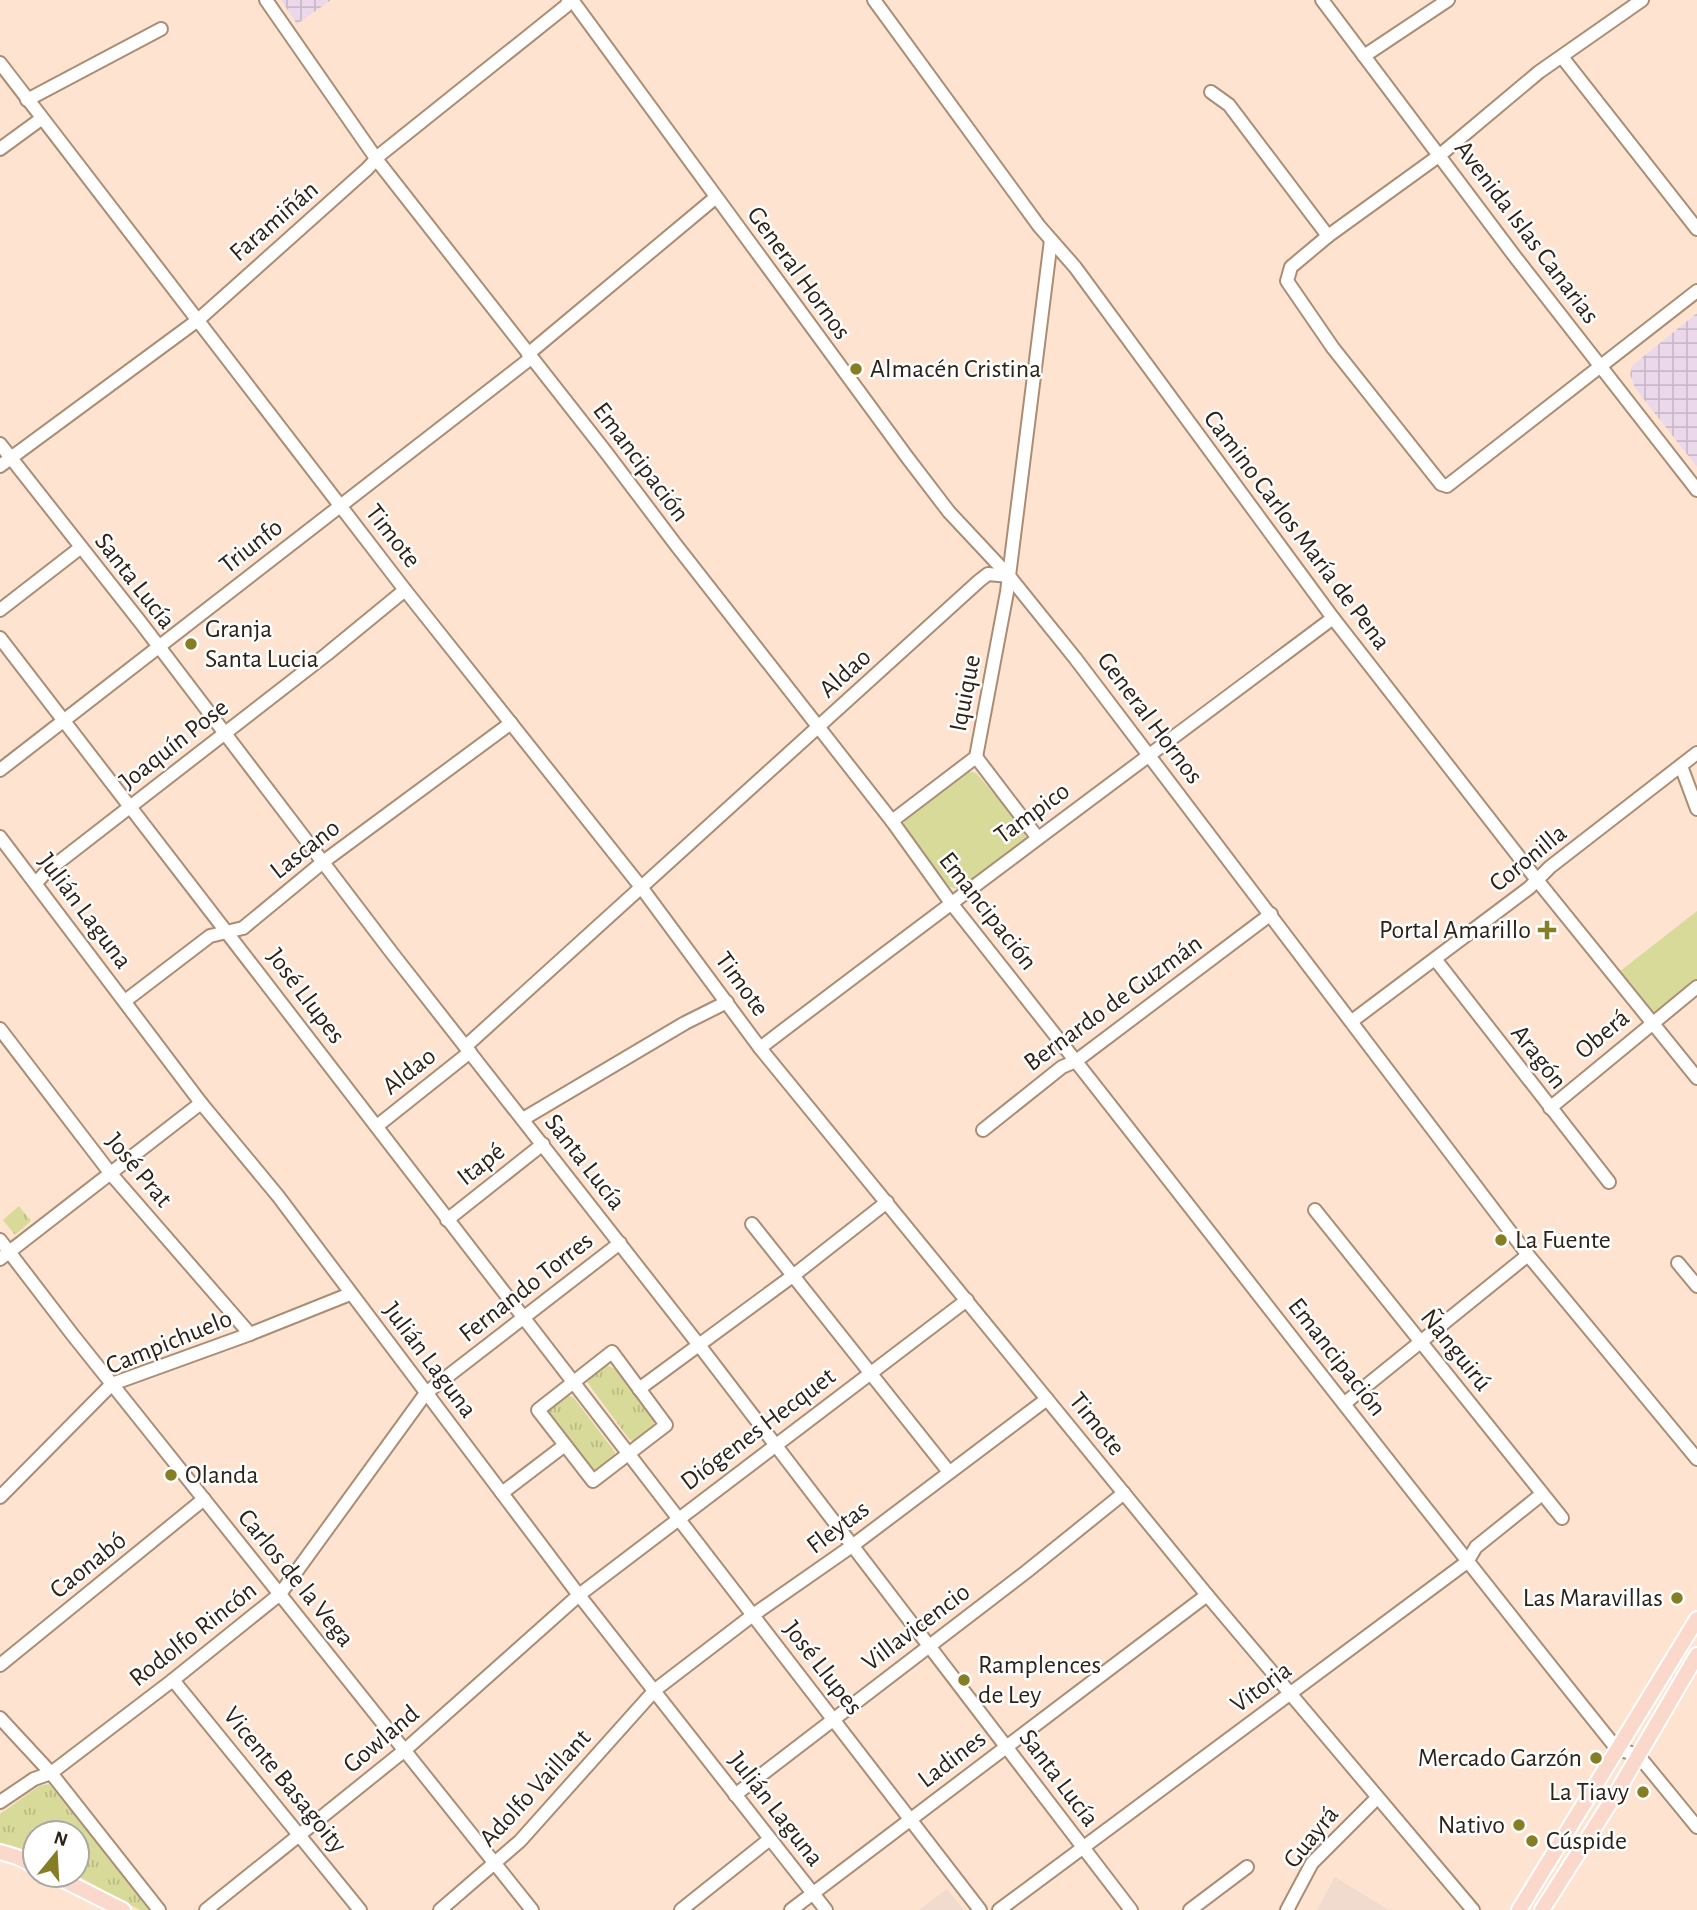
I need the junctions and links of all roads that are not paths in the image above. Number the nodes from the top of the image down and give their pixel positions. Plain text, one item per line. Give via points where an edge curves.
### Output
1 (266, 0) edge
2 (571, 0) edge
3 (874, 0) edge
4 (1322, 0) edge
5 (1448, 0) edge
6 (1642, 0) edge
7 (161, 29) dead end
8 (1364, 56) junction
9 (1562, 57) junction
10 (0, 63) edge
11 (1211, 92) dead end
12 (27, 100) junction
13 (41, 119) junction
14 (0, 149) edge
15 (1440, 155) junction
16 (377, 158) junction
17 (715, 198) junction
18 (1697, 229) edge
19 (1328, 236) junction
20 (1051, 240) junction
21 (1697, 291) edge
22 (198, 320) junction
23 (530, 356) junction
24 (1601, 367) junction
25 (0, 444) edge
26 (5, 462) edge
27 (1697, 490) edge
28 (340, 505) junction
29 (80, 548) junction
30 (1009, 576) junction
31 (405, 590) junction
32 (0, 610) edge
33 (1333, 618) junction
34 (0, 638) edge
35 (159, 647) junction
36 (64, 720) junction
37 (511, 723) junction
38 (818, 727) junction
39 (224, 733) junction
40 (1697, 753) edge
41 (1150, 756) junction
42 (976, 757) junction
43 (1681, 765) junction
44 (0, 770) edge
45 (131, 807) junction
46 (1697, 809) edge
47 (892, 821) junction
48 (0, 837) edge
49 (1037, 837) junction
50 (323, 862) junction
51 (1537, 880) junction
52 (36, 883) junction
53 (641, 887) junction
54 (950, 903) junction
55 (1271, 914) junction
56 (228, 932) junction
57 (1435, 959) junction
58 (1697, 987) edge
59 (125, 1001) junction
60 (727, 1002) junction
61 (1352, 1021) junction
62 (1652, 1022) junction
63 (0, 1029) edge
64 (760, 1048) junction
65 (468, 1049) junction
66 (1076, 1061) junction
67 (1697, 1078) edge
68 (201, 1103) junction
69 (1550, 1108) junction
70 (523, 1119) junction
71 (377, 1126) junction
72 (983, 1130) dead end
73 (543, 1144) junction
74 (111, 1174) junction
75 (1609, 1182) dead end
76 (887, 1202) junction
77 (1315, 1210) dead end
78 (447, 1220) junction
79 (752, 1224) dead end
80 (0, 1240) edge
81 (620, 1243) junction
82 (4, 1255) edge
83 (1528, 1255) junction
84 (1678, 1263) dead end
85 (794, 1275) junction
86 (1697, 1286) edge
87 (350, 1294) junction
88 (967, 1300) junction
89 (524, 1317) junction
90 (250, 1334) junction
91 (1421, 1343) junction
92 (699, 1345) junction
93 (870, 1372) junction
94 (574, 1382) junction
95 (113, 1384) junction
96 (639, 1390) junction
97 (426, 1393) junction
98 (1047, 1399) junction
99 (1345, 1403) junction
100 (565, 1445) junction
101 (775, 1446) junction
102 (628, 1454) junction
103 (1697, 1459) edge
104 (949, 1472) junction
105 (502, 1493) junction
106 (1124, 1493) junction
107 (1542, 1494) junction
108 (0, 1497) edge
109 (204, 1499) junction
110 (1562, 1518) dead end
111 (678, 1519) junction
112 (852, 1546) junction
113 (1467, 1562) junction
114 (280, 1594) junction
115 (579, 1595) junction
116 (1207, 1595) junction
117 (753, 1615) junction
118 (1697, 1619) edge
119 (930, 1646) junction
120 (1697, 1655) edge
121 (0, 1665) edge
122 (173, 1680) junction
123 (655, 1690) junction
124 (1290, 1694) junction
125 (0, 1718) edge
126 (833, 1719) junction
127 (1006, 1747) junction
128 (1617, 1749) junction
129 (405, 1750) junction
130 (1638, 1755) junction
131 (51, 1773) junction
132 (734, 1795) junction
133 (1377, 1798) junction
134 (0, 1802) edge
135 (910, 1819) junction
136 (1697, 1827) edge
137 (300, 1834) junction
138 (770, 1839) junction
139 (1082, 1847) junction
140 (0, 1852) edge
141 (21, 1859) edge
142 (494, 1865) junction
143 (1247, 1867) dead end
144 (81, 1889) edge
145 (812, 1893) junction
146 (123, 1910) edge
147 (159, 1910) edge
148 (206, 1910) edge
149 (360, 1910) edge
150 (440, 1910) edge
151 (532, 1910) edge
152 (681, 1910) edge
153 (791, 1910) edge
154 (826, 1910) edge
155 (980, 1910) edge
156 (999, 1910) edge
157 (1131, 1910) edge
158 (1190, 1910) edge
159 (1287, 1910) edge
160 (1473, 1910) edge
161 (1519, 1910) edge
162 (1542, 1910) edge

1 - 16 street, Emancipación
2 - 16 street, Faramiñán
2 - 17 street, General Hornos
3 - 20 street, Camino Carlos María de Pena
4 - 8 street, Avenida Islas Canarias
5 - 8 street
6 - 9 street
7 - 12 street
8 - 15 street, Avenida Islas Canarias
9 - 15 street
9 - 18 street
10 - 12 street, Timote
11 - 19 street via 1228,105
12 - 13 street, Timote
13 - 14 street
13 - 22 street, Timote
15 - 19 street
15 - 24 street, Avenida Islas Canarias
16 - 22 street, Faramiñán
16 - 23 street, Emancipación
17 - 23 street, Triunfo
17 - 30 street, General Hornos via 949,512
19 - 24 street via 1291,267 1289,286 1441,484 1447,486
20 - 30 street
20 - 33 street, Camino Carlos María de Pena
21 - 24 street
22 - 26 street, Faramiñán
22 - 28 street, Timote
23 - 28 street, Triunfo
23 - 38 street, Emancipación
24 - 27 street, Avenida Islas Canarias
25 - 26 street, Santa Lucía
26 - 29 street, Santa Lucía
28 - 31 street, Timote
28 - 35 street, Triunfo
29 - 32 street
29 - 35 street, Santa Lucía
30 - 38 street, Aldao via 989,574 979,581
30 - 41 street, General Hornos
30 - 42 street, Iquique
31 - 37 street, Timote
31 - 39 street, Joaquín Pose
33 - 41 street, Tampico
33 - 51 street, Camino Carlos María de Pena
34 - 36 street, José Llupes
35 - 36 street, Triunfo
35 - 39 street, Santa Lucía
36 - 44 street, Triunfo
36 - 45 street, José Llupes
37 - 50 street, Lascano
37 - 53 street, Timote
38 - 47 street, Emancipación
38 - 53 street, Aldao
39 - 45 street, Joaquín Pose
39 - 50 street, Santa Lucía
40 - 43 street, Coronilla
41 - 49 street, Tampico
41 - 55 street, General Hornos
42 - 47 street, Iquique
42 - 49 street
43 - 46 street
43 - 51 street, Coronilla
45 - 52 street, Joaquín Pose
45 - 56 street, José Llupes
47 - 54 street, Emancipación
48 - 52 street, Julián Laguna
49 - 54 street, Tampico
50 - 56 street, Lascano via 243,928
50 - 65 street, Santa Lucía
51 - 57 street, Coronilla
51 - 62 street, Camino Carlos María de Pena
52 - 59 street, Julián Laguna
53 - 60 street, Timote
53 - 65 street, Aldao
54 - 64 street, Tampico
54 - 66 street, Emancipación
55 - 61 street, General Hornos
55 - 66 street, Bernardo de Guzmán
56 - 59 street, Lascano via 211,936
56 - 71 street, José Llupes
57 - 61 street, Coronilla
57 - 69 street, Aragón
58 - 62 street, Oberá
59 - 68 street, Julián Laguna
60 - 64 street, Timote
60 - 70 street
61 - 83 street, General Hornos
62 - 67 street, Camino Carlos María de Pena
62 - 69 street, Oberá
63 - 74 street, José Prat
64 - 76 street, Timote
65 - 70 street, Santa Lucía
65 - 71 street, Aldao
66 - 72 street, Bernardo de Guzmán via 1062,1067
66 - 99 street, Emancipación
68 - 74 street
68 - 87 street, Julián Laguna via 278,1196
69 - 75 street, Aragón
70 - 73 street, Santa Lucía
71 - 78 street, José Llupes
73 - 78 street, Itapé
73 - 81 street, Santa Lucía
74 - 82 street
74 - 90 street, José Prat
76 - 85 street
76 - 88 street, Timote
77 - 91 street, Ñanguirú
78 - 89 street, José Llupes
79 - 85 street
80 - 82 street, Carlos de la Vega
81 - 89 street, Fernando Torres
81 - 92 street, Santa Lucía
82 - 95 street, Carlos de la Vega
83 - 91 street
83 - 103 street, General Hornos
84 - 86 street
85 - 92 street
85 - 93 street
87 - 90 street, Campichuelo
87 - 97 street, Julián Laguna
88 - 93 street, Diógenes Hecquet
88 - 98 street, Timote
89 - 94 street, José Llupes
89 - 97 street, Fernando Torres
90 - 95 street, Campichuelo
91 - 99 street
91 - 107 street, Ñanguirú
92 - 96 street
92 - 101 street, Santa Lucía
93 - 101 street, Diógenes Hecquet
93 - 104 street
94 - 96 street via 612,1352
94 - 100 street via 538,1410
94 - 102 street, José Llupes
95 - 108 street, Campichuelo
95 - 109 street, Carlos de la Vega
96 - 102 street via 666,1425
97 - 105 street, Julián Laguna
97 - 114 street, Rodolfo Rincón
98 - 104 street, Fleytas
98 - 106 street, Timote
99 - 113 street, Emancipación
100 - 102 street via 593,1481
100 - 105 street
101 - 111 street, Diógenes Hecquet
101 - 112 street, Santa Lucía
102 - 111 street, José Llupes
104 - 112 street, Fleytas
105 - 115 street, Julián Laguna
106 - 116 street, Timote
106 - 119 street, Villavicencio
107 - 110 street, Ñanguirú
107 - 113 street, Vitoria via 1476,1547
109 - 114 street, Carlos de la Vega
109 - 121 street, Caonabó
111 - 115 street, Diógenes Hecquet
111 - 117 street, José Llupes
112 - 117 street, Fleytas
112 - 119 street, Santa Lucía
113 - 124 street, Vitoria
113 - 128 street, Emancipación
114 - 122 street, Rodolfo Rincón
114 - 129 street, Carlos de la Vega
115 - 123 street, Julián Laguna
115 - 129 street, Gowland
116 - 124 street, Timote
116 - 127 street, Ladines
117 - 123 street, Fleytas
117 - 126 street, José Llupes
118 - 128 main road
119 - 126 street, Villavicencio
119 - 127 street, Santa Lucía
120 - 130 main road
122 - 131 street, Rodolfo Rincón
122 - 137 street, Vicente Basagoity
123 - 132 street, Julián Laguna
123 - 142 street, Adolfo Vaillant
124 - 133 street, Timote
124 - 139 street, Vitoria
125 - 131 street
126 - 132 street, Villavicencio
126 - 135 street, José Llupes
127 - 135 street, Ladines
127 - 139 street, Santa Lucía
128 - 130 street
128 - 161 main road
129 - 137 street, Gowland
129 - 142 street, Carlos de la Vega
130 - 136 street
130 - 162 main road
131 - 134 street, Rodolfo Rincón
131 - 147 street
132 - 138 street, Julián Laguna
133 - 159 street, Guayrá via 1312,1863
133 - 160 street, Timote
135 - 145 street, Ladines
135 - 155 street, José Llupes
137 - 148 street, Gowland
137 - 149 street, Vicente Basagoity
138 - 145 street, Julián Laguna
138 - 152 street
139 - 156 street, Vitoria
139 - 157 street, Santa Lucía
140 - 141 main road
142 - 150 street, Adolfo Vaillant
142 - 151 street, Carlos de la Vega
143 - 158 street
144 - 146 main road
145 - 153 street, Ladines
145 - 154 street, Julián Laguna

